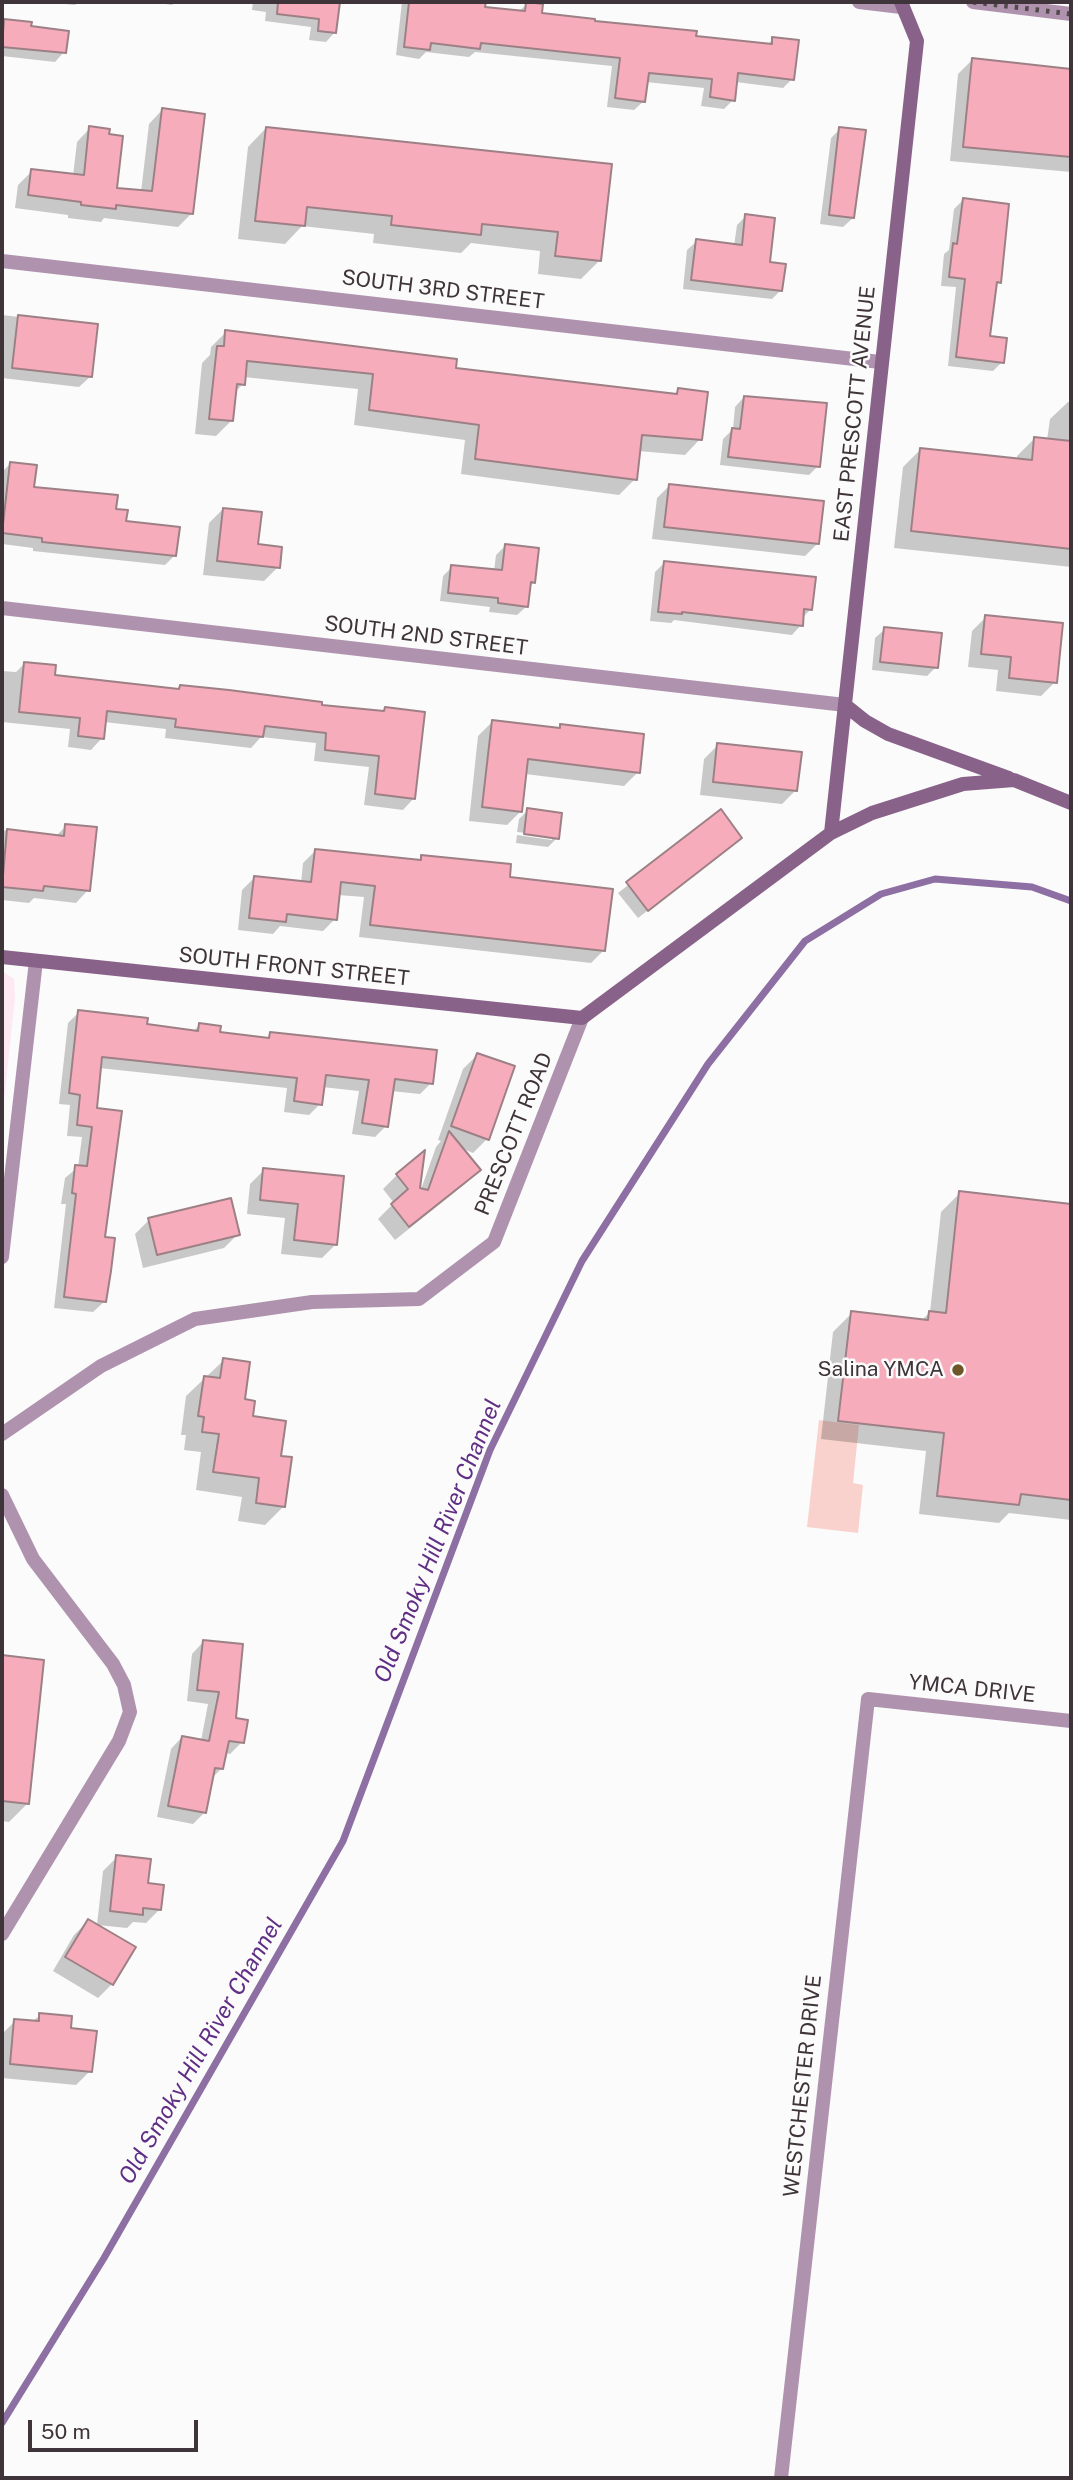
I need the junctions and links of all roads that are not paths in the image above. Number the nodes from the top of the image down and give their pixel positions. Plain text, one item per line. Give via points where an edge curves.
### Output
1 (859, 2) edge
2 (973, 2) edge
3 (901, 4) edge
4 (1071, 14) edge
5 (2, 261) edge
6 (880, 362) junction
7 (2, 608) edge
8 (845, 705) junction
9 (1014, 780) junction
10 (1071, 803) edge
11 (831, 833) junction
12 (2, 957) edge
13 (37, 961) junction
14 (582, 1018) junction
15 (2, 1257) edge
16 (2, 1434) edge
17 (2, 1495) edge
18 (868, 1699) joint
19 (1071, 1721) edge
20 (2, 1934) edge
21 (781, 2478) edge

1 - 3 street
2 - 4 street
3 - 6 street, EAST PRESCOTT AVENUE via 917,41
5 - 6 street, SOUTH 3RD STREET
6 - 8 street, EAST PRESCOTT AVENUE
7 - 8 street, SOUTH 2ND STREET
8 - 9 street via 888,734
8 - 11 street, EAST PRESCOTT AVENUE
9 - 10 street
9 - 11 street via 951,787 872,813
11 - 14 street
12 - 13 street, SOUTH FRONT STREET
13 - 14 street, SOUTH FRONT STREET
13 - 15 street
14 - 16 street, PRESCOTT ROAD via 494,1242 419,1298 312,1302 195,1319 101,1366
17 - 20 street via 33,1559 114,1664 130,1712 119,1741
18 - 19 street, YMCA DRIVE
18 - 21 street, WESTCHESTER DRIVE

